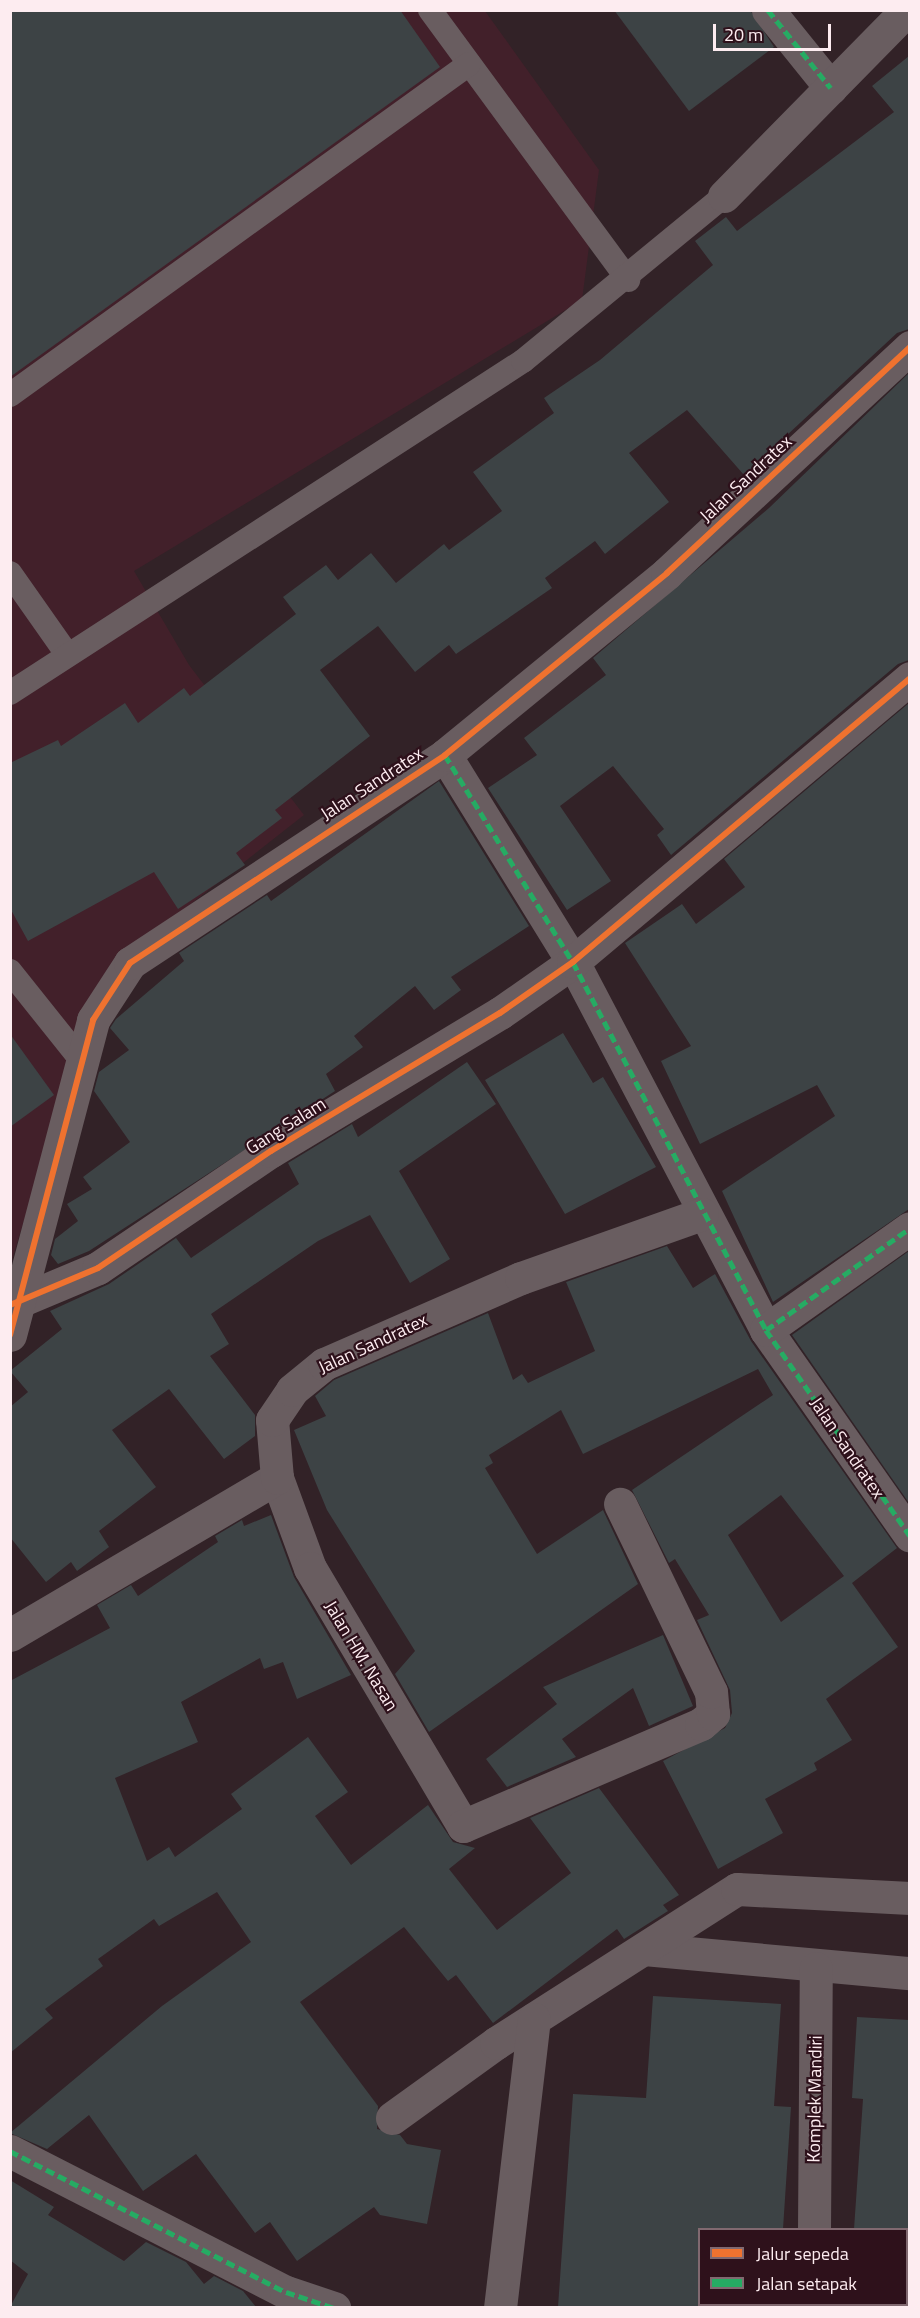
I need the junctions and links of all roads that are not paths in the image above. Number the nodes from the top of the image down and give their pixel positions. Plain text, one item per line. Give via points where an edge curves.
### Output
1 (430, 10) edge
2 (768, 10) edge
3 (907, 10) edge
4 (469, 64) junction
5 (831, 88) junction
6 (724, 196) joint
7 (628, 280) junction
8 (909, 347) edge
9 (10, 395) edge
10 (10, 573) edge
11 (68, 654) junction
12 (909, 678) edge
13 (10, 693) edge
14 (445, 754) junction
15 (573, 962) junction
16 (10, 971) edge
17 (81, 1060) junction
18 (702, 1214) junction
19 (909, 1228) edge
20 (13, 1304) edge
21 (766, 1330) junction
22 (10, 1335) edge
23 (277, 1478) junction
24 (620, 1504) dead end
25 (909, 1536) edge
26 (10, 1635) edge
27 (909, 1898) edge
28 (644, 1949) junction
29 (816, 1968) junction
30 (909, 1973) edge
31 (534, 2019) junction
32 (392, 2118) dead end
33 (15, 2154) edge
34 (814, 2228) edge
35 (334, 2307) edge
36 (500, 2307) edge

1 - 4 lane
2 - 5 street
3 - 5 street
4 - 7 lane
4 - 9 lane
5 - 6 street
6 - 7 lane
7 - 11 lane via 523,361
8 - 14 street, Jalan Sandratex via 667,573
10 - 11 lane
11 - 13 lane
12 - 15 street, Gang Salam
14 - 15 street, Jalan Sandratex
14 - 17 street, Jalan Sandratex via 130,963 102,1000
15 - 18 street, Jalan Sandratex
15 - 20 street, Gang Salam via 500,1013 271,1151 98,1268
16 - 17 lane
17 - 20 street, Jalan Sandratex
18 - 21 street, Jalan Sandratex
18 - 23 street, Jalan Sandratex via 521,1278 324,1364 292,1390 272,1420
19 - 21 street
20 - 22 street, Jalan Sandratex
21 - 25 street, Jalan Sandratex
23 - 24 street, Jalan HM. Nasan via 310,1568 463,1826 701,1724 713,1714 711,1692
23 - 26 street
27 - 28 street via 737,1889
28 - 29 street
28 - 31 street
29 - 30 street
29 - 34 street, Komplek Mandiri
31 - 32 street
31 - 36 street
33 - 35 street via 286,2292

